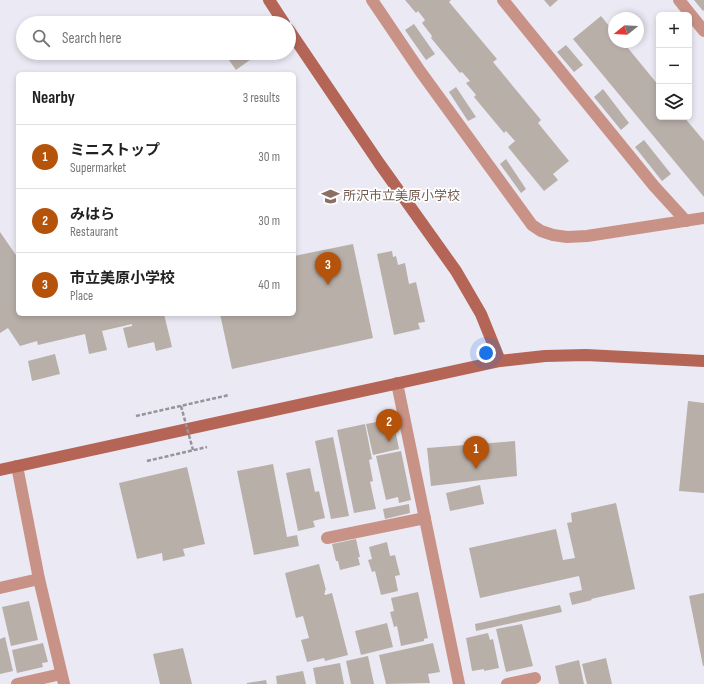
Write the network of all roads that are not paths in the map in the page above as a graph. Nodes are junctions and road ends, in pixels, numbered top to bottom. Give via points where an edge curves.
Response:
1 (269, 0) edge
2 (372, 0) edge
3 (503, 0) edge
4 (679, 0) edge
5 (279, 16) edge
6 (704, 31) edge
7 (296, 40) edge
8 (704, 218) edge
9 (686, 221) junction
10 (500, 361) junction
11 (704, 361) edge
12 (397, 383) junction
13 (17, 466) junction
14 (0, 470) edge
15 (425, 518) junction
16 (327, 538) dead end
17 (39, 579) junction
18 (0, 588) edge
19 (535, 678) dead end
20 (62, 679) edge
21 (17, 684) edge
22 (459, 684) edge
23 (507, 684) edge

1 - 5 street
2 - 9 street via 420,71 532,225 541,231 567,237
3 - 9 street via 654,186
4 - 6 street
7 - 10 street via 456,271 481,314
8 - 9 street
10 - 11 street via 586,355
10 - 12 street
12 - 13 street
12 - 15 street
13 - 14 street
13 - 17 street
15 - 16 street
15 - 22 street
17 - 18 street
17 - 20 street
19 - 23 street
20 - 21 street

